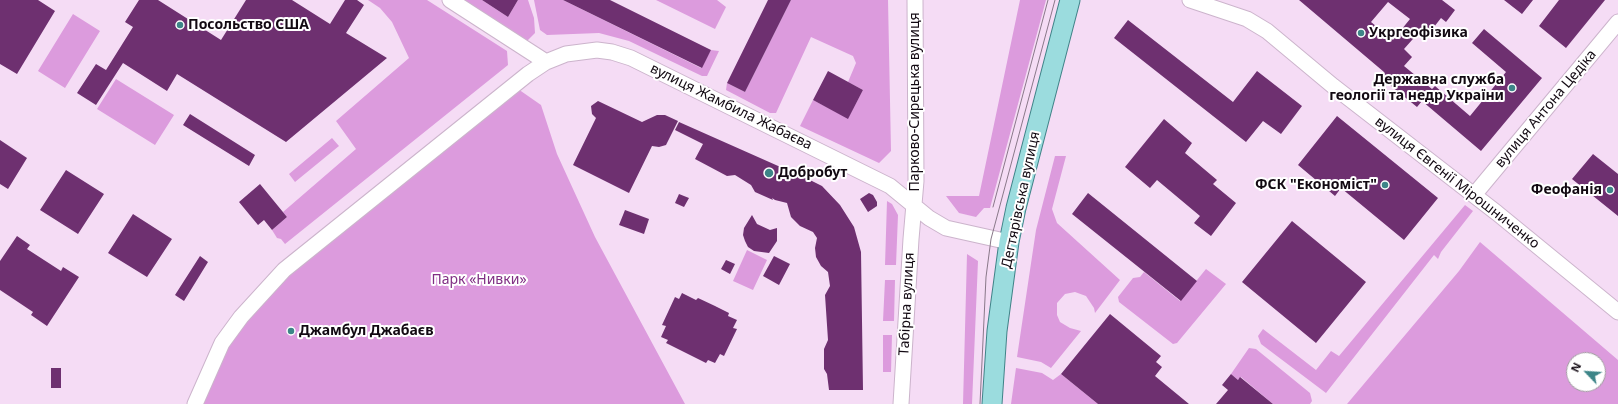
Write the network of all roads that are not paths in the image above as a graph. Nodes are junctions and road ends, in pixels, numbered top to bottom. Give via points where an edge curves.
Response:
1 (450, 0) edge
2 (915, 0) edge
3 (1070, 0) edge
4 (1190, 0) edge
5 (1618, 22) edge
6 (546, 62) junction
7 (1474, 196) junction
8 (914, 204) junction
9 (1010, 242) junction
10 (1618, 312) edge
11 (195, 404) edge
12 (901, 404) edge
13 (992, 404) edge

1 - 6 street
2 - 8 street, Парково-Сирецька вулиця
3 - 9 main road, Дегтярівська вулиця via 1016,208
4 - 7 street, вулиця Євгенії Мірошниченко via 1246,19 1266,31
5 - 7 street, вулиця Антона Цедіка
6 - 8 street, вулиця Жамбила Жабаєва via 566,54 597,50 631,58 890,186
6 - 11 street, вулиця Жамбила Жабаєва via 284,270 222,342
7 - 10 street, вулиця Євгенії Мірошниченко
8 - 9 street, вулиця Жамбила Жабаєва via 929,218 946,228
8 - 12 street, Табірна вулиця
9 - 13 main road, Дегтярівська вулиця via 997,331

